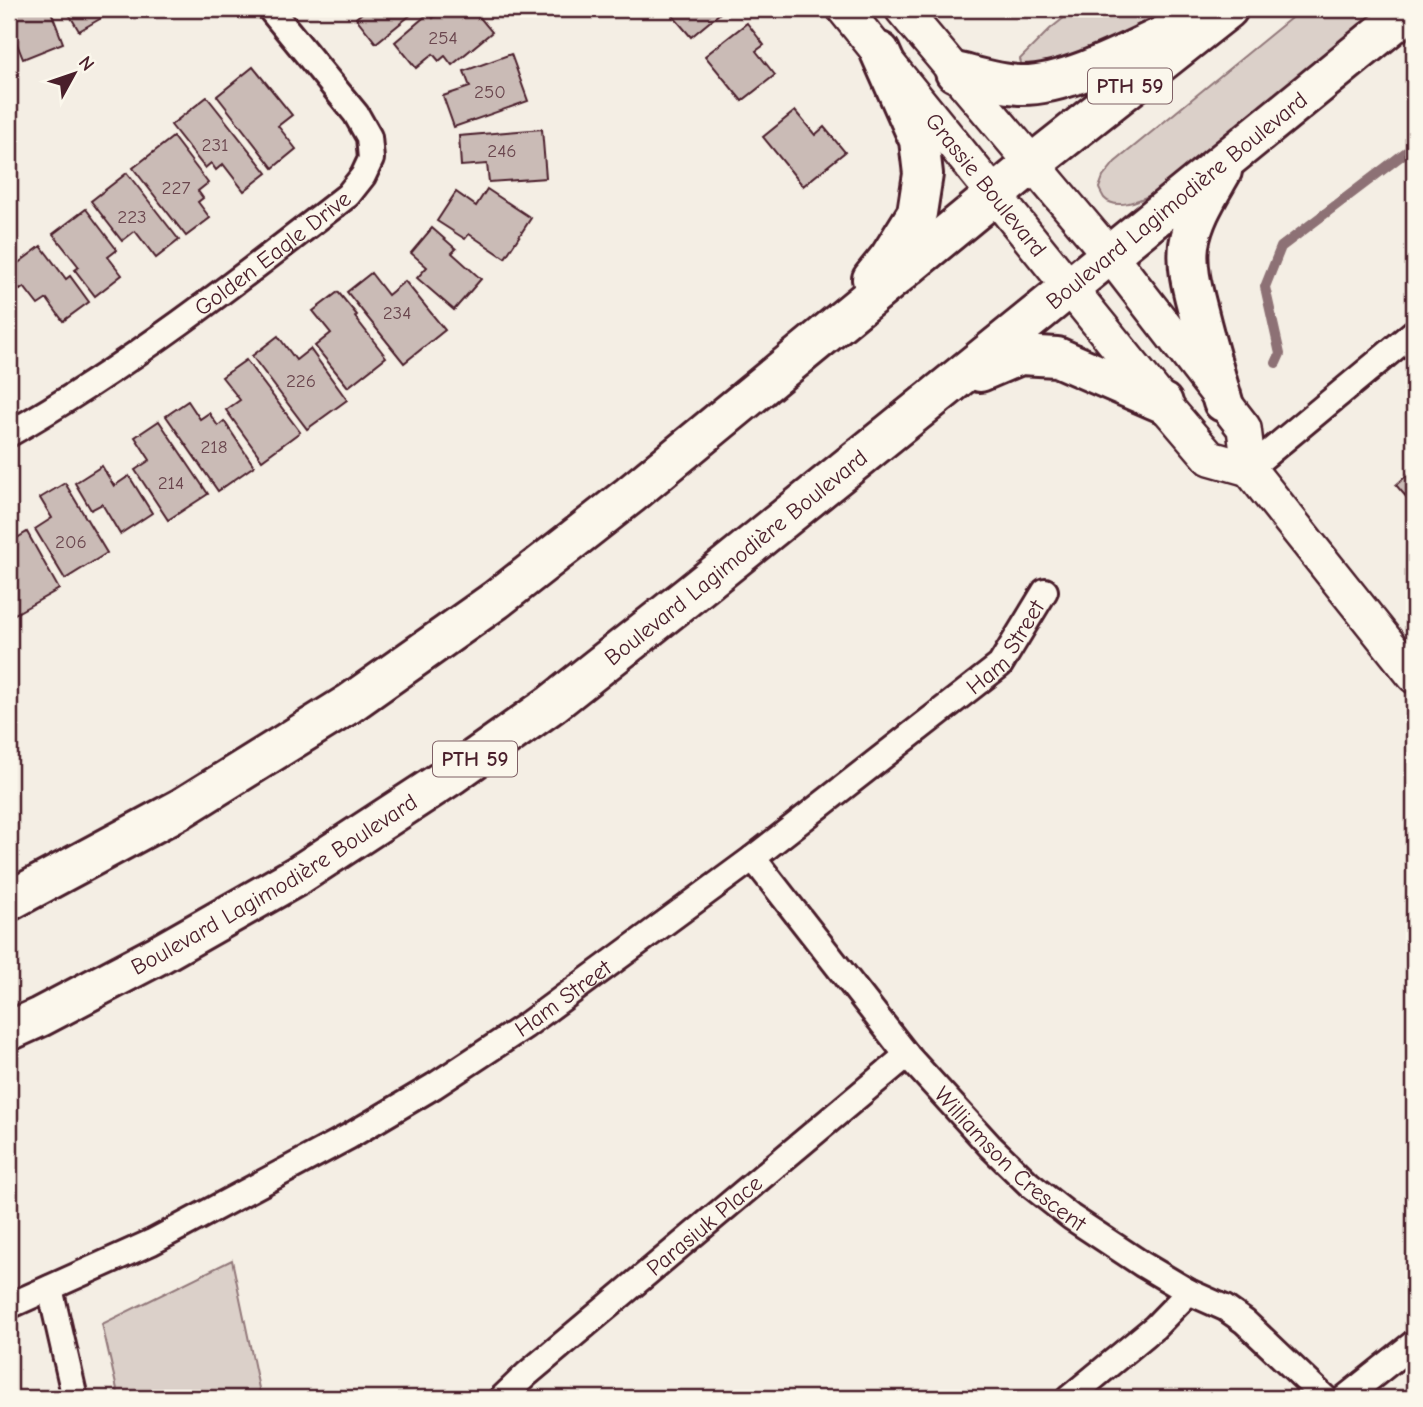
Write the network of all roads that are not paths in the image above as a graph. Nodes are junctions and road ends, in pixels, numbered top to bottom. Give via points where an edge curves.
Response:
1 (270, 9) edge
2 (844, 9) edge
3 (902, 9) edge
4 (1222, 9) edge
5 (1228, 9) edge
6 (1411, 9) edge
7 (880, 52) junction
8 (955, 72) junction
9 (1244, 145) junction
10 (1032, 164) junction
11 (994, 195) junction
12 (1109, 254) junction
13 (1069, 287) junction
14 (837, 323) junction
15 (1414, 332) edge
16 (1223, 402) junction
17 (1163, 403) junction
18 (899, 425) junction
19 (9, 434) edge
20 (1249, 469) junction
21 (1045, 591) dead end
22 (1414, 676) edge
23 (753, 858) junction
24 (9, 901) edge
25 (9, 1031) edge
26 (907, 1055) junction
27 (50, 1288) junction
28 (1189, 1292) junction
29 (9, 1306) edge
30 (1414, 1343) edge
31 (75, 1398) edge
32 (502, 1398) edge
33 (1069, 1398) edge
34 (1325, 1398) edge
35 (1345, 1398) edge

1 - 19 street, Golden Eagle Drive via 356,114 369,137 371,159 363,176 348,195 221,294
2 - 7 main road, Grassie Boulevard
3 - 8 main road, Grassie Boulevard
4 - 8 main road via 1107,62 1058,79 1019,85
5 - 10 main road, PTH 59
6 - 9 main road, Boulevard Lagimodière Boulevard / PTH 59
7 - 11 main road, Grassie Boulevard
7 - 14 main road via 919,140 923,174 917,213
8 - 10 main road, Grassie Boulevard
9 - 12 main road, Boulevard Lagimodière Boulevard / PTH 59
9 - 16 main road via 1202,206 1189,243 1191,288
10 - 11 main road, PTH 59
10 - 12 main road, Grassie Boulevard
11 - 13 main road, Grassie Boulevard
11 - 14 main road, PTH 59
12 - 13 main road, Boulevard Lagimodière Boulevard / PTH 59
12 - 16 main road, Grassie Boulevard
13 - 17 main road, Grassie Boulevard
13 - 18 main road, Boulevard Lagimodière Boulevard / PTH 59
14 - 24 main road, PTH 59 via 506,592 349,704 183,808
15 - 20 street
16 - 20 main road, Grassie Boulevard via 1244,428
17 - 18 main road via 1057,357 1020,355 977,373
17 - 20 main road, Grassie Boulevard via 1210,458
18 - 25 main road, Boulevard Lagimodière Boulevard / PTH 59 via 552,704 453,774 298,876
20 - 22 main road
21 - 23 street, Ham Street via 1000,665
23 - 26 street, Williamson Crescent
23 - 27 street, Ham Street via 525,1026 434,1086 152,1242
26 - 28 street, Williamson Crescent via 1029,1184 1071,1217
26 - 32 street, Parasiuk Place
27 - 29 street, Ham Street
27 - 31 street
28 - 33 street via 1155,1327
28 - 34 street, Williamson Crescent via 1245,1322
30 - 35 street

